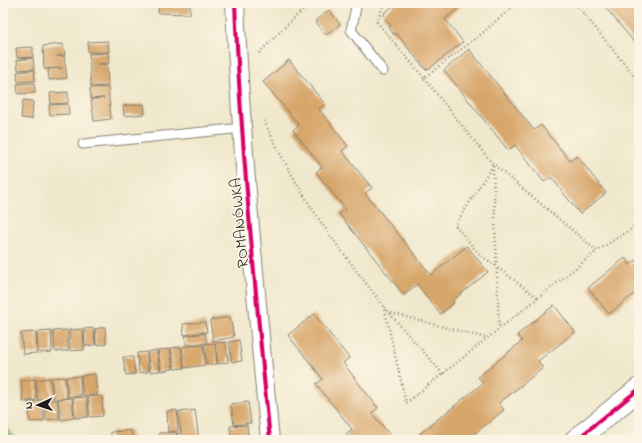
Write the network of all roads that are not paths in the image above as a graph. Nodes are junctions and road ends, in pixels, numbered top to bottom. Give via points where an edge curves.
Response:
1 (235, 3) edge
2 (357, 3) edge
3 (383, 71) dead end
4 (243, 128) junction
5 (83, 144) dead end
6 (639, 389) edge
7 (270, 440) edge
8 (576, 440) edge

1 - 4 street, ROMANÓWKA
2 - 3 lane via 351,30
4 - 5 lane
4 - 7 street, ROMANÓWKA
6 - 8 street

